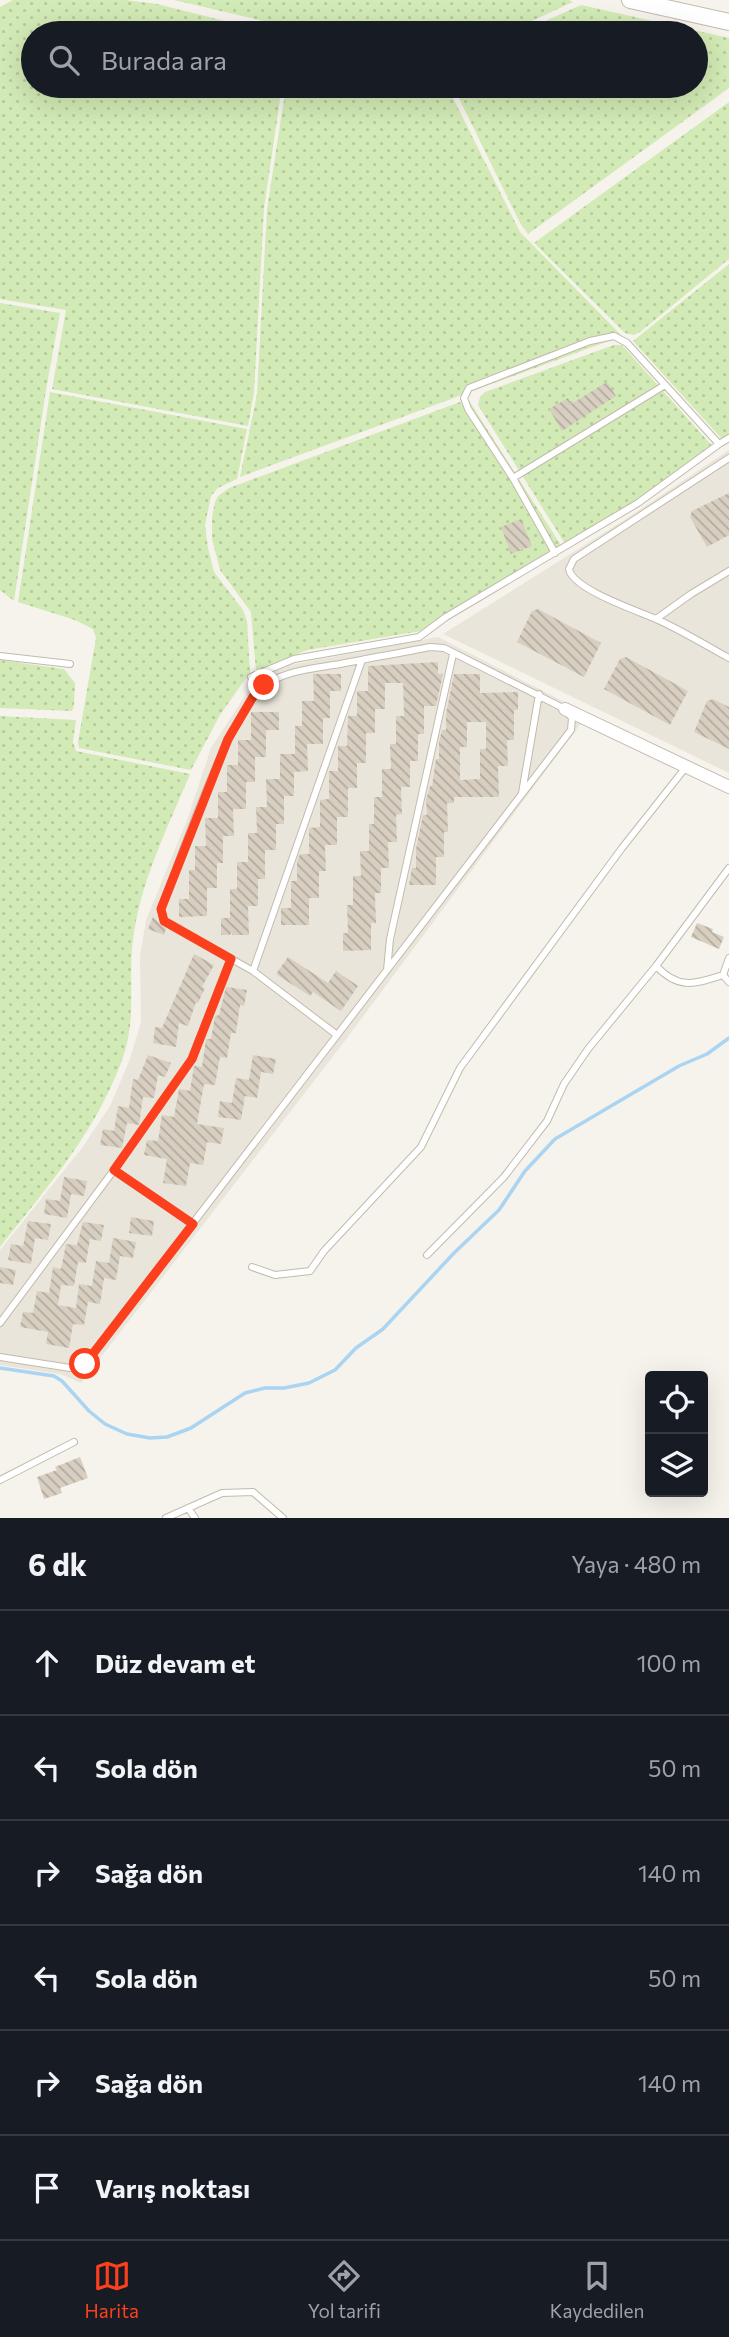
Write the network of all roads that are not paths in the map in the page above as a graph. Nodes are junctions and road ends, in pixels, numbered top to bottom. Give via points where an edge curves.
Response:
1 (630, 0) edge
2 (729, 22) edge
3 (665, 385) junction
4 (729, 438) edge
5 (719, 444) junction
6 (729, 458) edge
7 (513, 478) junction
8 (555, 552) junction
9 (729, 571) edge
10 (656, 619) junction
11 (453, 654) junction
12 (0, 656) edge
13 (729, 658) edge
14 (362, 660) junction
15 (70, 664) dead end
16 (251, 677) dead end
17 (539, 694) junction
18 (565, 709) junction
19 (687, 767) junction
20 (729, 787) edge
21 (522, 793) junction
22 (729, 868) edge
23 (729, 958) edge
24 (231, 959) junction
25 (656, 966) junction
26 (387, 970) junction
27 (253, 971) junction
28 (723, 975) junction
29 (729, 982) edge
30 (337, 1035) junction
31 (114, 1170) junction
32 (193, 1224) junction
33 (427, 1255) dead end
34 (252, 1267) dead end
35 (0, 1323) edge
36 (0, 1357) edge
37 (74, 1442) dead end
38 (0, 1480) edge
39 (188, 1508) junction
40 (166, 1518) edge
41 (195, 1518) edge
42 (283, 1518) edge

1 - 2 street
3 - 5 lane
3 - 7 lane
3 - 7 lane via 627,343 614,336 469,388 464,398 468,409
4 - 5 lane
5 - 8 lane via 638,503
6 - 10 lane via 570,564 574,579 629,610
7 - 8 lane
8 - 16 lane via 419,637 294,659
9 - 10 lane
10 - 13 lane
11 - 14 lane via 430,647
11 - 17 lane
11 - 26 lane
12 - 15 lane
14 - 24 lane via 307,669 264,685 220,756 161,909 164,921
14 - 27 lane
17 - 18 lane
17 - 21 lane
18 - 19 street
18 - 21 lane via 572,718 571,730
19 - 20 street
19 - 34 lane via 460,1068 421,1147 310,1271 275,1275
21 - 26 lane
22 - 25 lane
23 - 28 lane
24 - 27 lane
24 - 31 lane via 192,1059
25 - 28 lane via 667,978 687,985
25 - 33 lane via 588,1049 564,1084 547,1121 504,1177
26 - 30 lane
27 - 30 lane
28 - 29 lane
30 - 32 lane
31 - 32 lane
31 - 35 lane
32 - 36 lane via 85,1364 70,1368
37 - 38 lane
39 - 40 lane
39 - 41 lane
39 - 42 lane via 222,1493 253,1492

